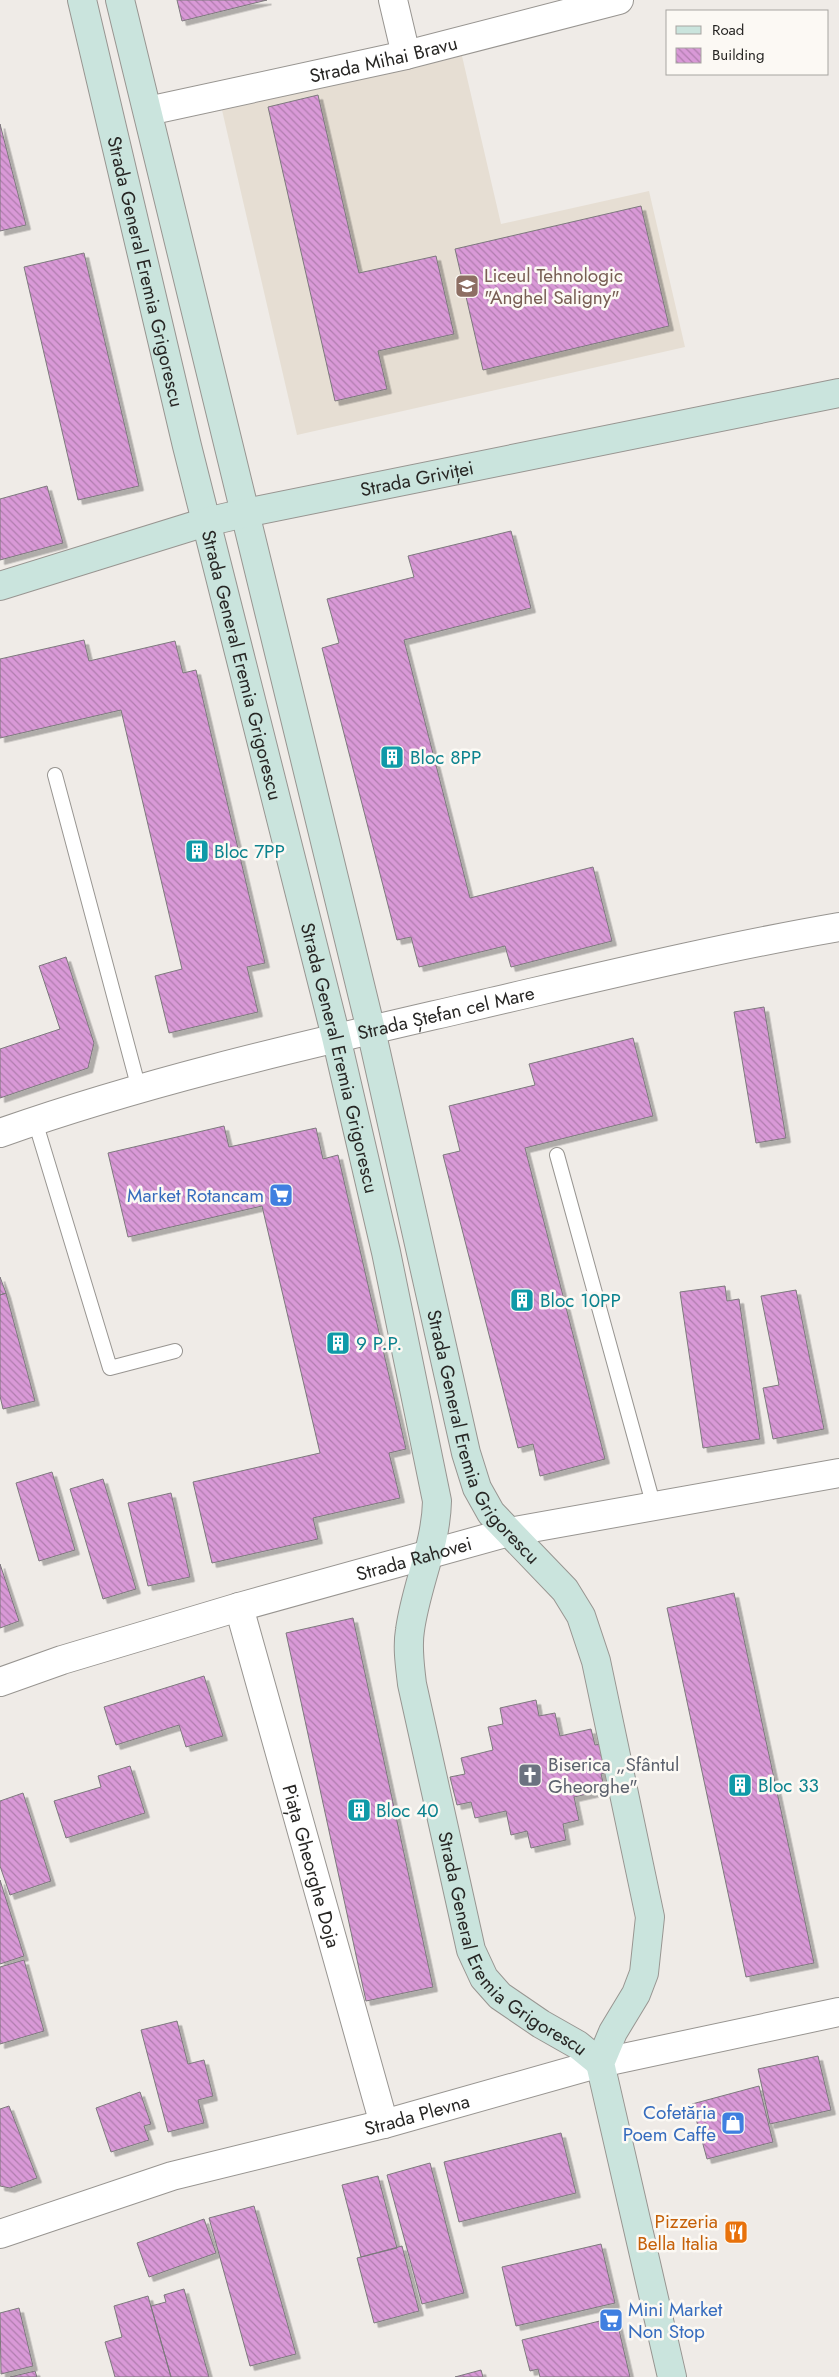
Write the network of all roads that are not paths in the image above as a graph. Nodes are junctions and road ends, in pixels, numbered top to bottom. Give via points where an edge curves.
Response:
1 (82, 0) edge
2 (120, 0) edge
3 (393, 0) edge
4 (619, 0) edge
5 (406, 55) junction
6 (148, 111) junction
7 (839, 393) edge
8 (245, 513) junction
9 (206, 522) junction
10 (0, 586) edge
11 (55, 775) dead end
12 (839, 927) edge
13 (371, 1030) junction
14 (336, 1037) junction
15 (140, 1089) junction
16 (35, 1121) junction
17 (0, 1133) edge
18 (557, 1155) dead end
19 (175, 1351) dead end
20 (839, 1473) edge
21 (654, 1507) junction
22 (509, 1532) junction
23 (430, 1553) junction
24 (238, 1607) junction
25 (0, 1682) edge
26 (839, 2012) edge
27 (600, 2063) junction
28 (384, 2124) junction
29 (0, 2234) edge
30 (672, 2377) edge

1 - 9 street, Strada General Eremia Grigorescu
2 - 6 street, Strada General Eremia Grigorescu
3 - 5 street
4 - 5 street, Strada Mihai Bravu
5 - 6 street, Strada Mihai Bravu
6 - 8 street, Strada General Eremia Grigorescu
7 - 8 street, Strada Griviței
8 - 9 street, Strada Griviței
8 - 13 street, Strada General Eremia Grigorescu
9 - 10 street, Strada Griviței
9 - 14 street, Strada General Eremia Grigorescu
11 - 15 lane
12 - 13 street, Strada Ștefan cel Mare via 756,942
13 - 14 street, Strada Ștefan cel Mare
13 - 22 street, Strada General Eremia Grigorescu via 466,1453 477,1488 491,1513
14 - 15 street, Strada Ștefan cel Mare
14 - 23 street, Strada General Eremia Grigorescu via 386,1252 437,1501
15 - 16 street, Strada Ștefan cel Mare
16 - 17 street, Strada Ștefan cel Mare
16 - 19 lane via 110,1368
18 - 21 lane
20 - 21 street, Strada Rahovei
21 - 22 street, Strada Rahovei
22 - 23 street, Strada Rahovei
22 - 27 street, Strada General Eremia Grigorescu via 565,1590 590,1639 650,1917 644,1973 636,1994 612,2032
23 - 24 street, Strada Rahovei
23 - 27 street, Strada General Eremia Grigorescu via 410,1629 408,1656 472,1950 484,1978 500,1996 578,2045
24 - 25 street, Strada Rahovei
24 - 28 street, Piața Gheorghe Doja
26 - 27 street, Strada Plevna
27 - 28 street, Strada Plevna
27 - 30 street, Strada General Eremia Grigorescu
28 - 29 street, Strada Plevna via 172,2176

